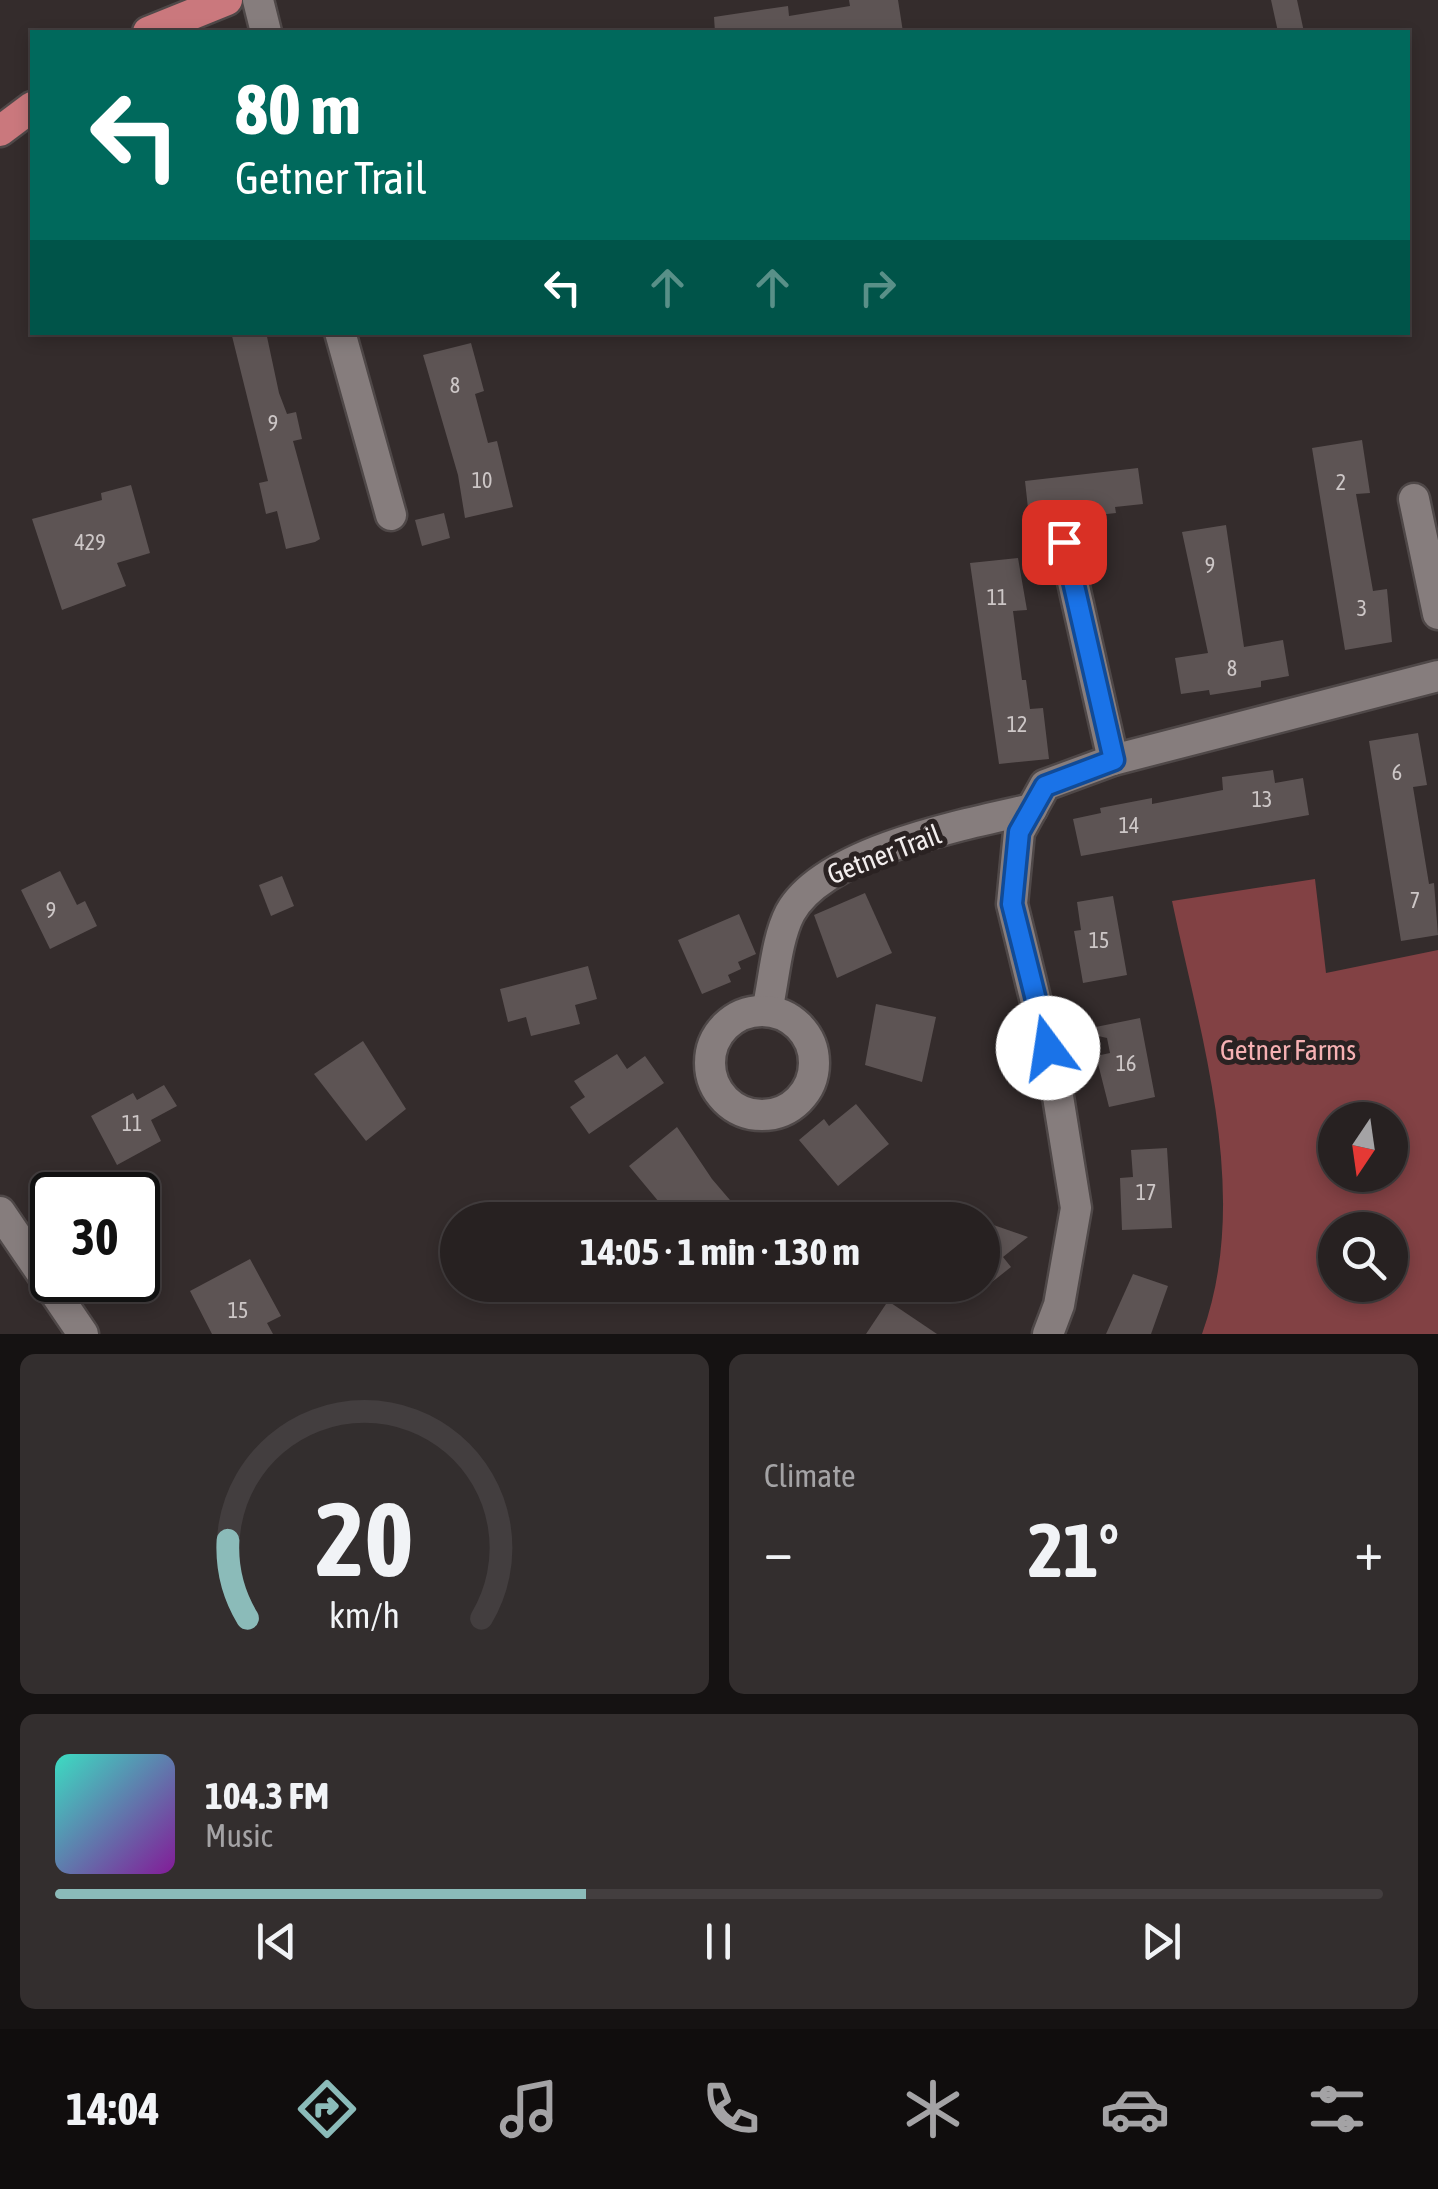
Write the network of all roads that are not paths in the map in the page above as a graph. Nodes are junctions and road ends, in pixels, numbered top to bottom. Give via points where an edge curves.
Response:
1 (227, 0) edge
2 (258, 0) edge
3 (174, 9) edge
4 (150, 30) edge
5 (266, 30) edge
6 (30, 108) edge
7 (0, 130) edge
8 (341, 335) edge
9 (1414, 500) dead end
10 (390, 515) dead end
11 (1064, 542) dead end
12 (1438, 614) edge
13 (1438, 676) edge
14 (1114, 760) junction
15 (1032, 808) junction
16 (767, 1011) dead end
17 (0, 1212) edge
18 (83, 1334) edge
19 (1048, 1334) edge

1 - 3 main road
2 - 5 street
3 - 4 main road
6 - 7 main road
8 - 10 street
9 - 12 street
11 - 14 street
13 - 14 street, Getner Trail
14 - 15 street, Getner Trail via 1045,786
15 - 16 street, Getner Trail via 922,834 816,881 789,915
15 - 19 street via 1019,832 1012,904 1056,1084 1076,1208
17 - 18 street

